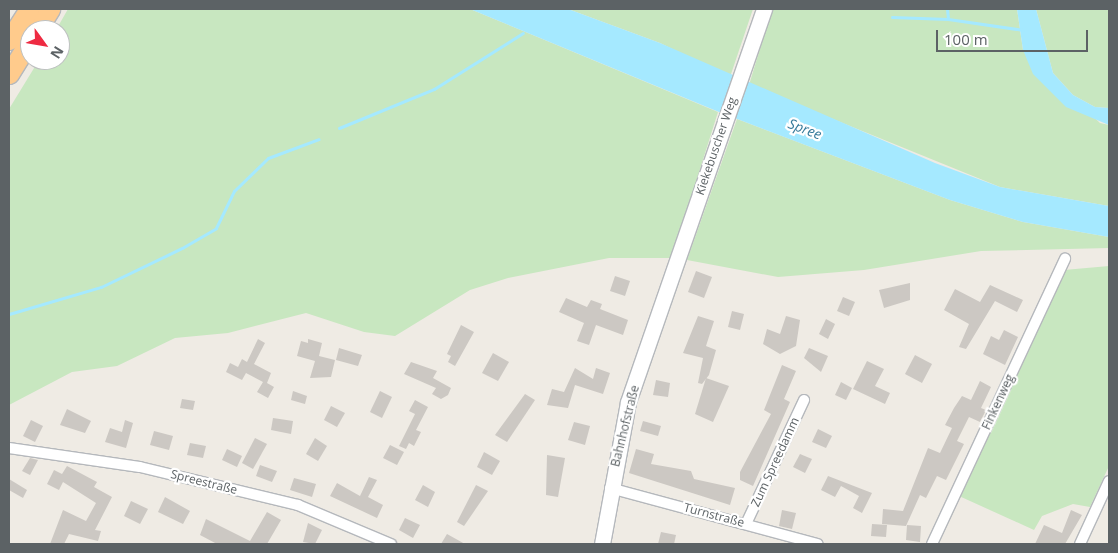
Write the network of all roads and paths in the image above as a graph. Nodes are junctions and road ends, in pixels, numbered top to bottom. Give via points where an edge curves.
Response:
1 (29, 9) edge
2 (50, 9) edge
3 (764, 9) edge
4 (43, 20) edge
5 (9, 40) edge
6 (20, 56) edge
7 (9, 74) edge
8 (1064, 259) dead end
9 (670, 283) joint
10 (804, 400) dead end
11 (9, 448) edge
12 (1109, 481) edge
13 (610, 488) junction
14 (746, 524) junction
15 (392, 544) edge
16 (602, 544) edge
17 (818, 544) edge
18 (932, 544) edge
19 (1080, 544) edge

1 - 5 highway
2 - 4 highway
3 - 9 main road, Kiekebuscher Weg
6 - 7 highway
8 - 18 street, Finkenweg
9 - 13 main road, Bahnhofstraße via 628,402
10 - 14 street, Zum Spreedamm
11 - 15 street, Spreestraße via 140,467 298,505
12 - 19 street
13 - 14 street, Turnstraße
13 - 16 main road, Bahnhofstraße
14 - 17 street, Turnstraße

